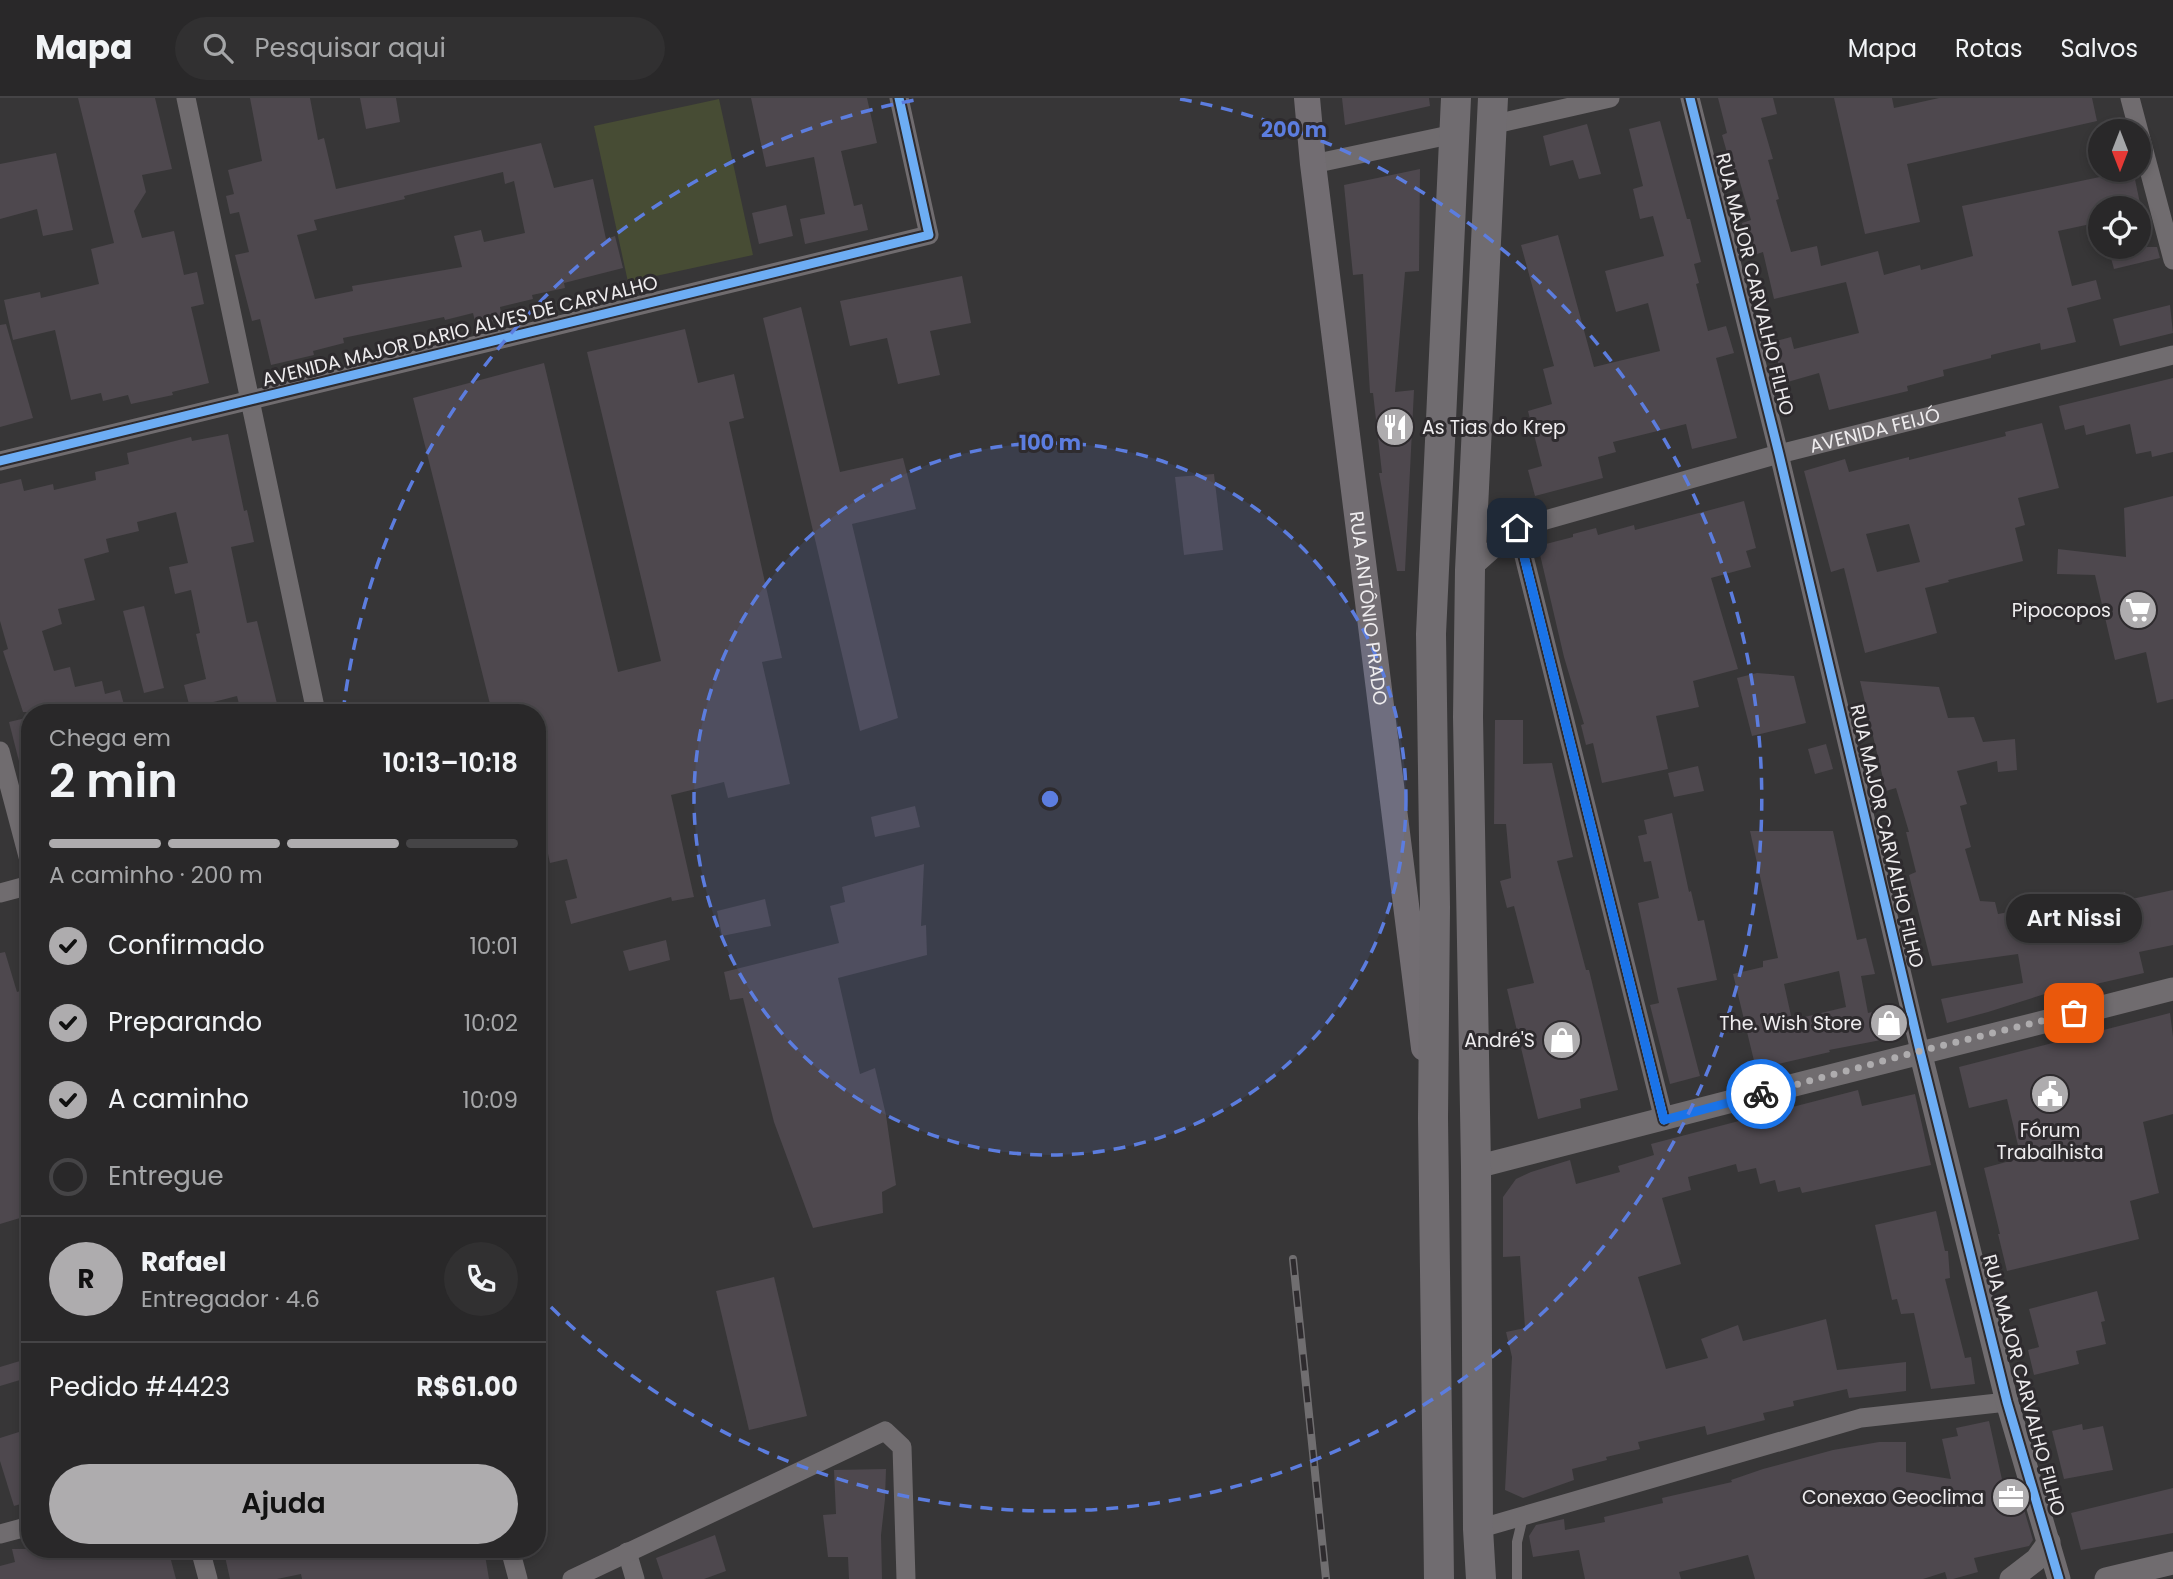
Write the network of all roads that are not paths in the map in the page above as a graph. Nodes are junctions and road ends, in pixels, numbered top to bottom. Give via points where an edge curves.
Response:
1 (186, 98) edge
2 (899, 98) edge
3 (1307, 98) edge
4 (1456, 98) edge
5 (1610, 98) edge
6 (1690, 98) edge
7 (2130, 98) edge
8 (1492, 112) edge
9 (1454, 134) junction
10 (1313, 164) junction
11 (2173, 260) edge
12 (2173, 355) edge
13 (250, 400) junction
14 (1779, 454) junction
15 (0, 461) edge
16 (1517, 528) junction
17 (1471, 570) junction
18 (314, 704) edge
19 (0, 751) edge
20 (21, 830) edge
21 (21, 887) edge
22 (0, 893) edge
23 (2173, 989) edge
24 (1920, 1051) junction
25 (1433, 1118) junction
26 (1664, 1120) junction
27 (1476, 1167) junction
28 (2007, 1402) junction
29 (1523, 1516) junction
30 (21, 1528) edge
31 (1478, 1529) junction
32 (0, 1534) edge
33 (2049, 1542) junction
34 (626, 1552) junction
35 (202, 1558) edge
36 (512, 1558) edge
37 (2173, 1563) edge
38 (208, 1579) edge
39 (517, 1579) edge
40 (572, 1579) edge
41 (635, 1579) edge
42 (906, 1579) edge
43 (1439, 1579) edge
44 (1481, 1579) edge
45 (1517, 1579) edge
46 (2011, 1579) edge
47 (2059, 1579) edge
48 (2106, 1579) edge

1 - 13 street
2 - 13 street, AVENIDA MAJOR DARIO ALVES DE CARVALHO via 929,235
3 - 10 main road, RUA ANTÔNIO PRADO
4 - 9 main road
5 - 8 street
6 - 14 street, RUA MAJOR CARVALHO FILHO
7 - 11 street
8 - 17 main road
9 - 10 street
9 - 25 main road via 1431,634
10 - 25 main road, RUA ANTÔNIO PRADO
12 - 14 street, AVENIDA FEIJÓ
13 - 15 street, AVENIDA MAJOR DARIO ALVES DE CARVALHO
13 - 18 street
14 - 16 street, AVENIDA FEIJÓ
14 - 24 street, RUA MAJOR CARVALHO FILHO
16 - 17 street, AVENIDA FEIJÓ
16 - 26 street
17 - 27 main road via 1468,717
19 - 20 street
21 - 22 street
23 - 24 street
24 - 26 street
24 - 28 street, RUA MAJOR CARVALHO FILHO
25 - 43 main road
26 - 27 street
27 - 31 main road
28 - 29 street via 1861,1419
28 - 33 street, RUA MAJOR CARVALHO FILHO
29 - 31 street
29 - 45 lane via 1517,1542
30 - 32 street
31 - 44 main road
33 - 46 street via 2037,1559
33 - 47 street, RUA MAJOR CARVALHO FILHO
34 - 40 street
34 - 41 street
34 - 42 street via 885,1431 902,1447
35 - 38 street
36 - 39 street
37 - 48 street

